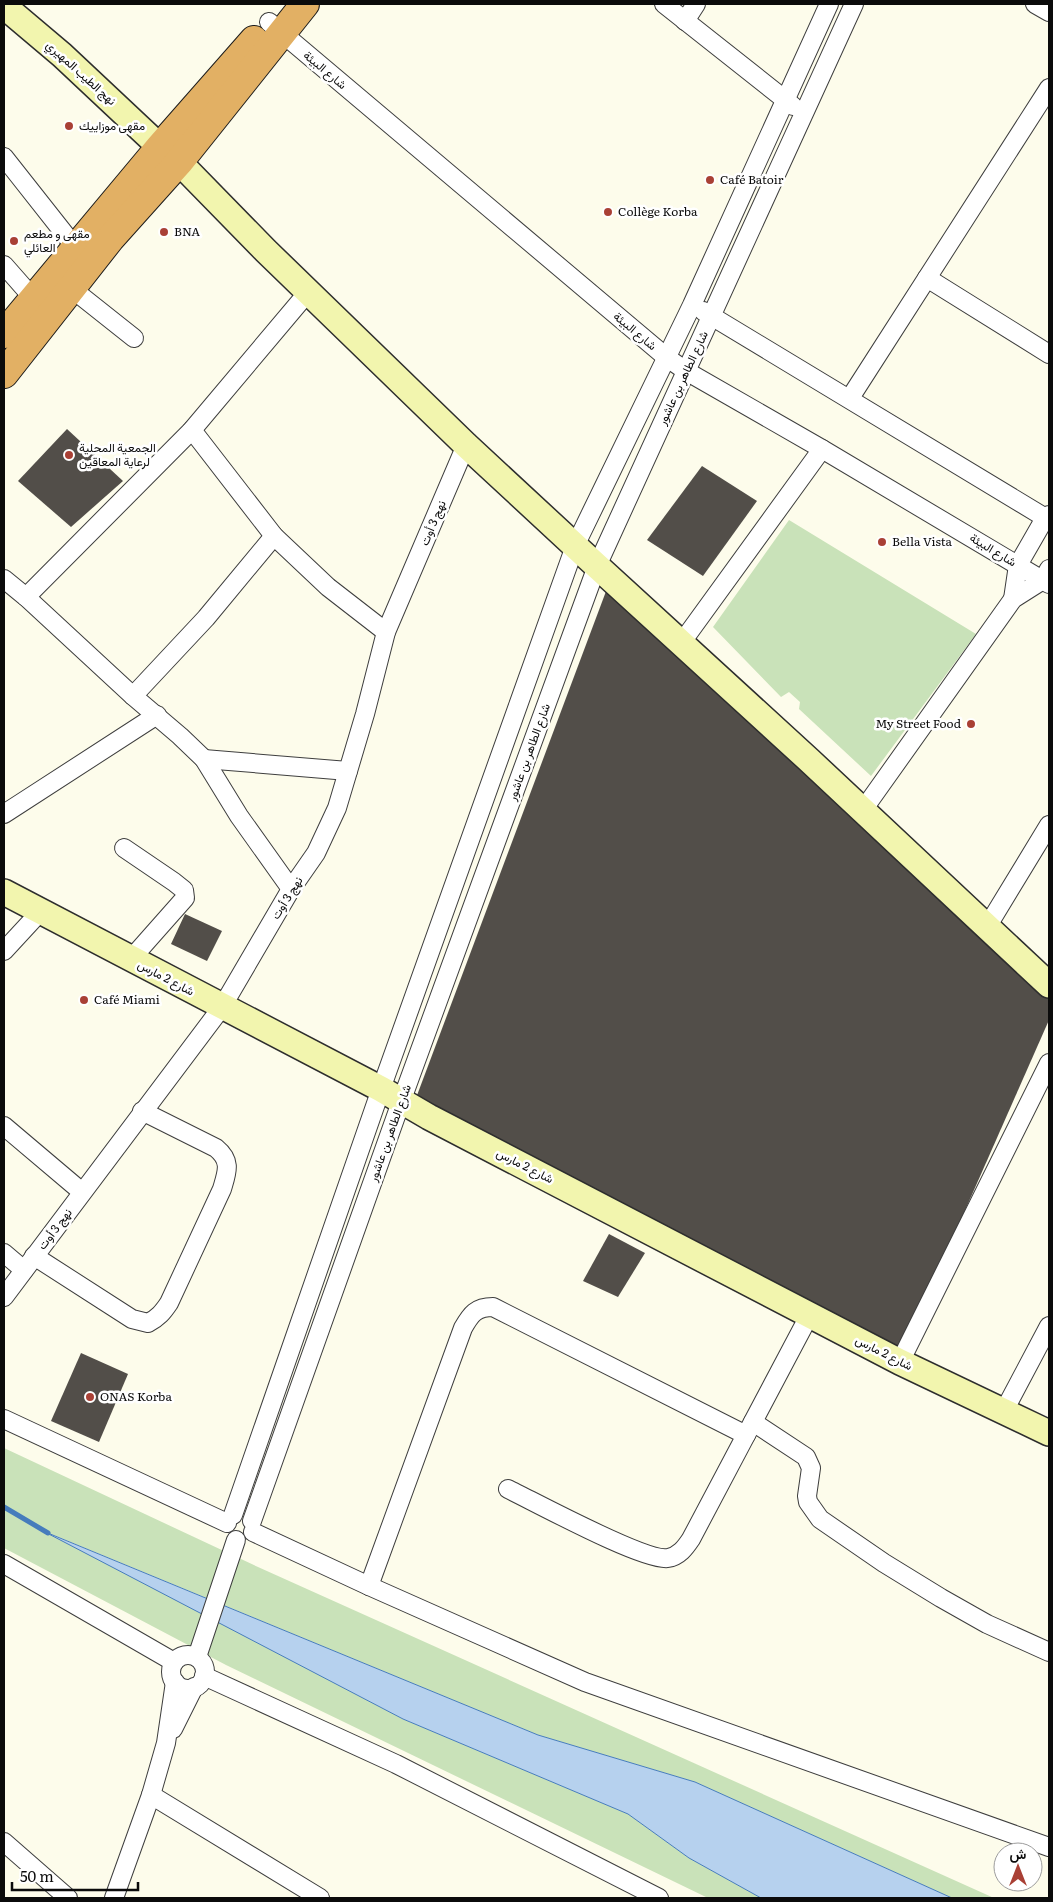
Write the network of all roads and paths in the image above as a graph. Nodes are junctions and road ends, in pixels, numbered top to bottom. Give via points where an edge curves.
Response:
1 (305, 4) edge
2 (664, 4) edge
3 (696, 4) edge
4 (829, 4) edge
5 (854, 4) edge
6 (1035, 4) edge
7 (1049, 12) edge
8 (8, 15) edge
9 (278, 20) edge
10 (685, 22) junction
11 (1049, 88) edge
12 (785, 99) junction
13 (804, 114) junction
14 (169, 155) junction
15 (4, 157) edge
16 (75, 247) junction
17 (4, 265) edge
18 (927, 278) junction
19 (71, 288) junction
20 (309, 292) junction
21 (32, 298) junction
22 (692, 305) junction
23 (712, 316) junction
24 (4, 334) edge
25 (134, 338) dead end
26 (1049, 354) edge
27 (666, 357) junction
28 (686, 371) junction
29 (4, 374) edge
30 (850, 398) junction
31 (192, 430) junction
32 (466, 445) junction
33 (822, 448) junction
34 (1048, 518) edge
35 (274, 536) junction
36 (575, 546) junction
37 (1018, 565) junction
38 (597, 566) junction
39 (1047, 577) edge
40 (4, 579) edge
41 (26, 597) junction
42 (1013, 599) junction
43 (386, 632) junction
44 (682, 642) junction
45 (133, 696) junction
46 (156, 715) junction
47 (204, 759) junction
48 (348, 771) junction
49 (863, 810) junction
50 (4, 814) edge
51 (1049, 826) edge
52 (124, 848) dead end
53 (291, 889) junction
54 (4, 892) edge
55 (40, 912) junction
56 (987, 927) junction
57 (4, 951) edge
58 (131, 959) junction
59 (1049, 985) edge
60 (222, 1007) junction
61 (1049, 1063) edge
62 (391, 1096) junction
63 (142, 1111) junction
64 (4, 1126) edge
65 (82, 1192) junction
66 (4, 1253) edge
67 (29, 1263) junction
68 (4, 1297) edge
69 (810, 1314) junction
70 (1049, 1326) edge
71 (900, 1362) junction
72 (1004, 1411) junction
73 (4, 1419) edge
74 (749, 1429) junction
75 (1049, 1433) edge
76 (508, 1488) dead end
77 (230, 1519) junction
78 (253, 1526) junction
79 (234, 1546) junction
80 (4, 1564) edge
81 (369, 1586) junction
82 (1049, 1652) edge
83 (198, 1653) junction
84 (174, 1662) junction
85 (174, 1682) junction
86 (199, 1682) junction
87 (166, 1743) junction
88 (151, 1795) junction
89 (4, 1842) edge
90 (1049, 1847) edge
91 (117, 1897) edge
92 (68, 1898) edge
93 (320, 1898) edge
94 (658, 1898) edge

1 - 9 highway
2 - 10 street
3 - 10 street
4 - 12 street, شارع الطاهر بن عاشور
5 - 13 street, شارع الطاهر بن عاشور
6 - 7 street
8 - 14 street, نهج الطيب المهيري via 76,68
9 - 14 highway
9 - 27 street, شارع البيئة
10 - 12 street
11 - 18 street
12 - 13 street
12 - 22 street, شارع الطاهر بن عاشور
13 - 23 street, شارع الطاهر بن عاشور
14 - 16 highway
14 - 19 highway
14 - 20 street, نهج الطيب المهيري
15 - 16 street
16 - 21 highway
17 - 21 street
18 - 26 street
18 - 30 street
19 - 25 street
19 - 29 highway
20 - 31 street
20 - 32 street, نهج الطيب المهيري
21 - 24 highway
22 - 23 street
22 - 27 street, شارع الطاهر بن عاشور
23 - 28 street, شارع الطاهر بن عاشور
23 - 30 street
27 - 28 street, شارع البيئة
27 - 36 street, شارع الطاهر بن عاشور
28 - 33 street, شارع البيئة
28 - 38 street, شارع الطاهر بن عاشور
30 - 34 street
31 - 35 street
31 - 41 street
32 - 36 street, نهج الطيب المهيري
32 - 43 street, نهج 3 أوت
33 - 37 street, شارع البيئة
33 - 44 street
34 - 37 street
35 - 43 street via 328,588
35 - 45 street via 206,618
36 - 38 street, نهج الطيب المهيري
36 - 62 street, شارع الطاهر بن عاشور
37 - 39 street, شارع البيئة
37 - 42 street
38 - 44 street, نهج الطيب المهيري
38 - 62 street, شارع الطاهر بن عاشور
39 - 42 street
40 - 41 street
41 - 45 street
42 - 49 street
43 - 48 street, نهج 3 أوت
44 - 49 street, نهج الطيب المهيري
45 - 46 street
46 - 47 street
46 - 50 street
47 - 48 street
47 - 53 street via 239,816
48 - 53 street, نهج 3 أوت via 327,833
49 - 56 street, نهج الطيب المهيري
51 - 56 street
52 - 58 street via 184,890 185,898
53 - 60 street, نهج 3 أوت
54 - 55 street, شارع 2 مارس
55 - 57 street
55 - 58 street, شارع 2 مارس
56 - 59 street, نهج الطيب المهيري
58 - 60 street, شارع 2 مارس
60 - 62 street, شارع 2 مارس
60 - 63 street, نهج 3 أوت
61 - 71 street
62 - 69 street, شارع 2 مارس
62 - 77 street, شارع الطاهر بن عاشور
62 - 78 street, شارع الطاهر بن عاشور
63 - 65 street, نهج 3 أوت
63 - 67 street via 216,1148 227,1161 222,1189 163,1312 148,1323 132,1319
64 - 65 street
65 - 67 street, نهج 3 أوت
66 - 67 street
67 - 68 street, نهج 3 أوت
69 - 71 street, شارع 2 مارس
69 - 74 street
70 - 72 street
71 - 72 street, شارع 2 مارس
72 - 75 street, شارع 2 مارس
73 - 77 street
74 - 76 street via 684,1550 668,1558 650,1556 607,1538
74 - 81 street via 493,1308 476,1310 463,1328
74 - 82 street via 806,1457 811,1468 808,1502 820,1519 941,1598 987,1624
77 - 78 street via 244,1514
77 - 79 street via 228,1534
78 - 79 street via 246,1540
78 - 81 street
79 - 83 street
80 - 84 street
81 - 90 street via 585,1682
83 - 84 street via 187,1654
83 - 86 street via 204,1666
84 - 85 street via 171,1672
85 - 86 street via 183,1688
85 - 87 street
86 - 87 street
86 - 94 street via 396,1764
87 - 88 street
88 - 91 street
88 - 93 street
89 - 92 street

